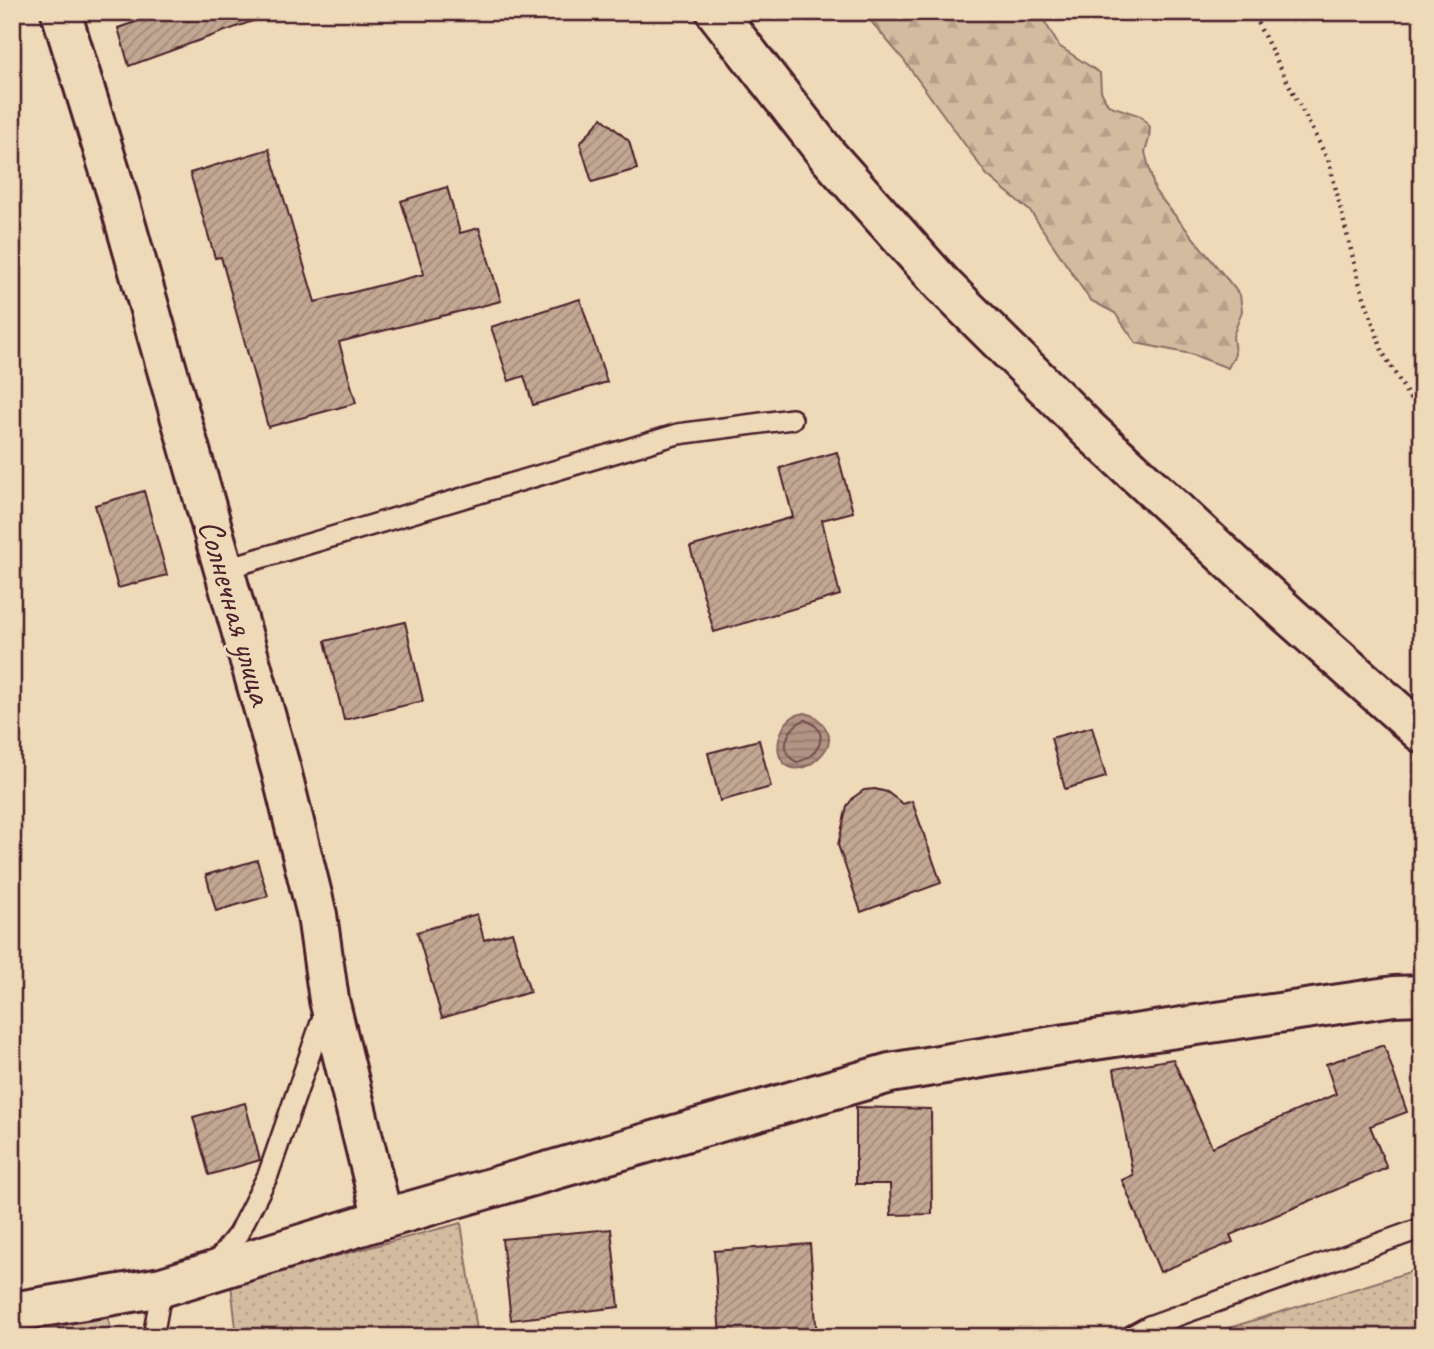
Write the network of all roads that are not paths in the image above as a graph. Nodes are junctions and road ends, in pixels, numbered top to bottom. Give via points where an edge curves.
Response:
1 (61, 12) edge
2 (716, 12) edge
3 (792, 419) dead end
4 (224, 569) junction
5 (1422, 733) edge
6 (1422, 995) edge
7 (329, 1000) junction
8 (383, 1219) junction
9 (1422, 1228) edge
10 (208, 1273) junction
11 (162, 1287) junction
12 (12, 1312) edge
13 (153, 1337) edge
14 (1129, 1337) edge

1 - 4 street, Солнечная улица
2 - 5 street via 828,156 943,285 1090,431
3 - 4 lane via 678,433
4 - 7 street, Солнечная улица via 317,915
6 - 8 street via 890,1073
7 - 8 street, Солнечная улица
7 - 10 lane via 268,1175 238,1234
8 - 10 street
9 - 14 lane
10 - 11 street
11 - 12 street
11 - 13 lane

